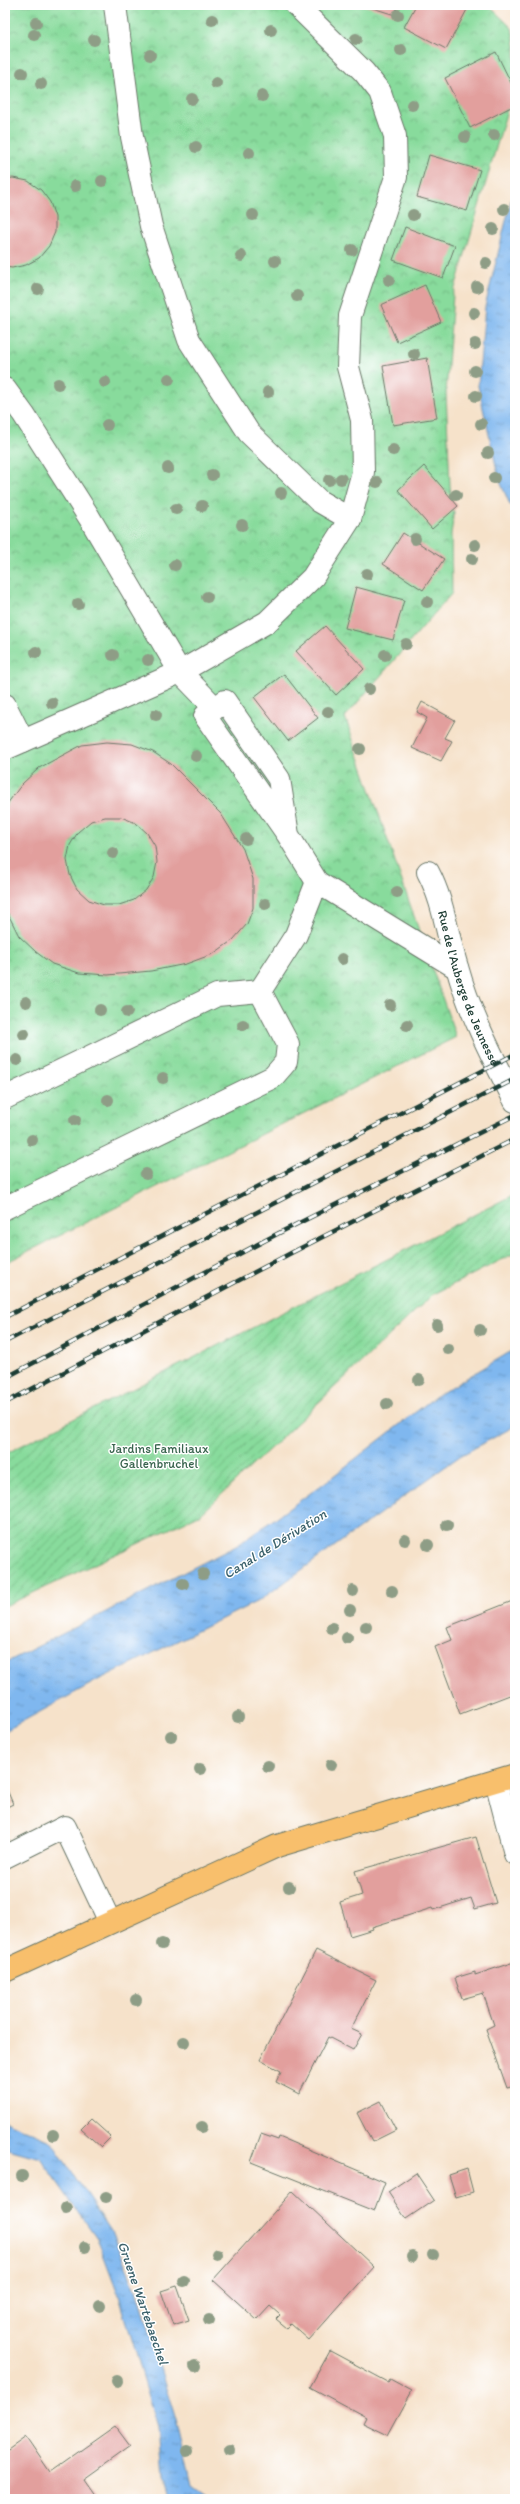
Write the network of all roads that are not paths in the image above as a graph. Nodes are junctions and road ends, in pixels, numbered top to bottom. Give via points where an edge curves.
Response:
1 (115, 5) edge
2 (296, 5) edge
3 (5, 389) edge
4 (350, 519) junction
5 (180, 672) junction
6 (5, 706) edge
7 (14, 745) edge
8 (428, 872) dead end
9 (317, 882) junction
10 (457, 968) junction
11 (260, 991) junction
12 (5, 1098) edge
13 (515, 1101) edge
14 (5, 1208) edge
15 (505, 1778) edge
16 (515, 1854) edge
17 (5, 1857) edge
18 (110, 1922) junction
19 (5, 1971) edge

1 - 4 street via 132,137 151,226 189,340 249,433 319,501
2 - 4 street via 364,72 380,92 395,136 396,177 350,316 348,367 362,420 363,472
3 - 5 street via 89,517
4 - 5 street via 313,577 267,622
5 - 7 street
5 - 9 street via 215,708 205,716 288,835
6 - 7 street
8 - 10 street, Rue de l'Auberge de Jeunesse via 437,889
9 - 10 street
9 - 11 street via 296,935
10 - 13 street, Rue de l'Auberge de Jeunesse via 487,1044
11 - 12 street via 217,995
11 - 14 street via 288,1044 286,1062 273,1077
15 - 16 street
15 - 18 main road via 277,1846
17 - 18 street via 65,1827
18 - 19 main road

